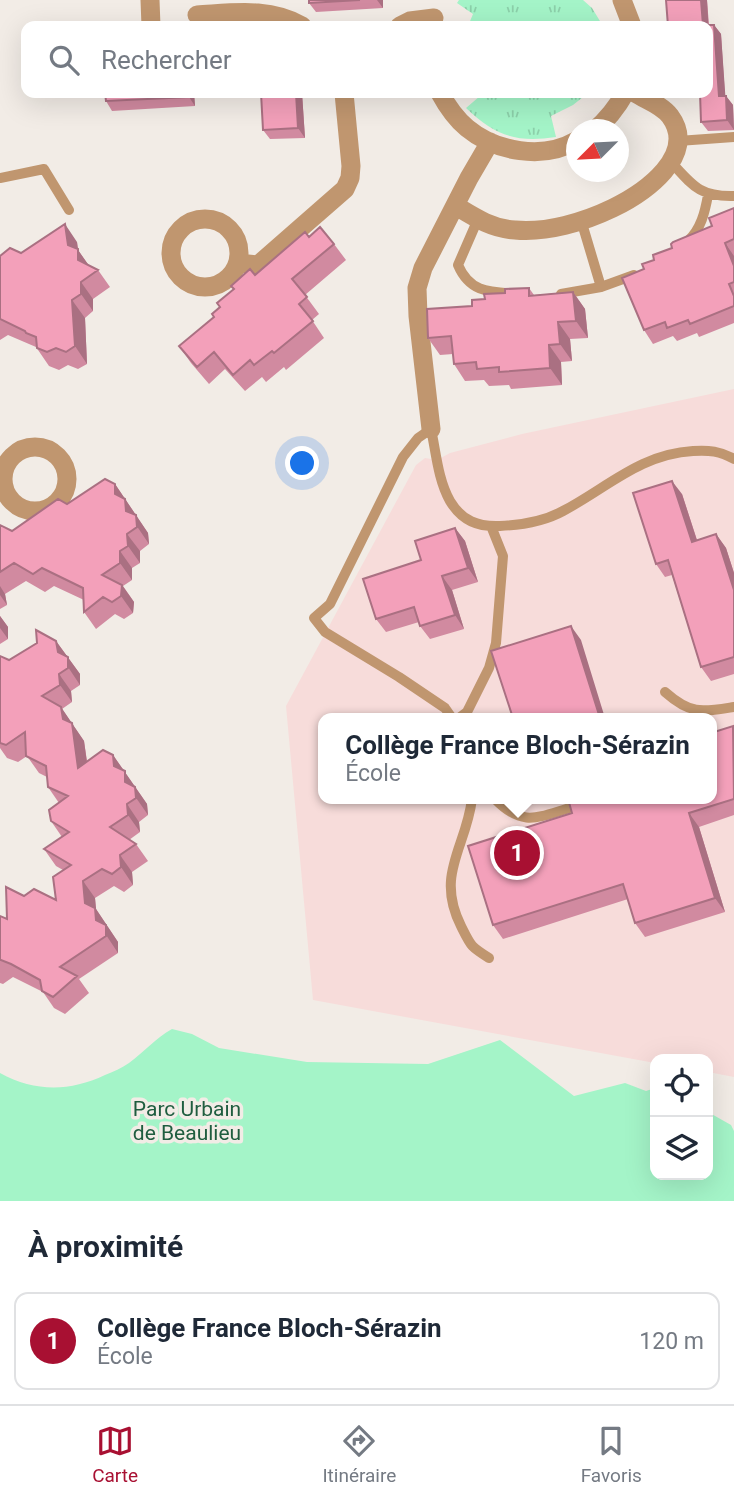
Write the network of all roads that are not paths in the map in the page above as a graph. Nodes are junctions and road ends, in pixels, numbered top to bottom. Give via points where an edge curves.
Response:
1 (150, 0) edge
2 (622, 0) edge
3 (197, 14) edge
4 (436, 15) edge
5 (151, 21) edge
6 (292, 21) edge
7 (410, 21) edge
8 (630, 21) edge
9 (344, 98) edge
10 (443, 98) edge
11 (622, 98) edge
12 (644, 98) edge
13 (607, 119) edge
14 (734, 137) edge
15 (678, 141) junction
16 (490, 142) junction
17 (566, 145) edge
18 (671, 162) junction
19 (0, 178) edge
20 (708, 195) junction
21 (734, 196) edge
22 (456, 206) junction
23 (69, 210) dead end
24 (478, 219) junction
25 (581, 220) junction
26 (682, 246) edge
27 (238, 263) dead end
28 (642, 272) edge
29 (601, 287) junction
30 (534, 295) edge
31 (547, 295) edge
32 (430, 429) junction
33 (734, 459) edge
34 (491, 526) junction
35 (665, 692) dead end
36 (734, 707) edge
37 (448, 713) edge
38 (466, 713) edge
39 (471, 804) edge
40 (500, 804) edge
41 (573, 807) edge
42 (489, 958) dead end

1 - 5 street
2 - 8 street
3 - 6 street via 248,12
4 - 7 street
9 - 27 street via 351,166 345,189 258,265
10 - 16 street via 466,128
11 - 13 street
12 - 15 street via 670,116
14 - 15 lane
15 - 18 street
16 - 17 street via 538,152
16 - 22 street
18 - 20 lane
18 - 25 street via 628,199
19 - 23 lane via 44,169
20 - 21 lane
20 - 26 lane via 699,226
22 - 24 street
22 - 32 street via 417,288
24 - 25 street via 524,231
24 - 30 lane via 458,265 464,279 478,289
25 - 29 lane
28 - 29 lane
29 - 31 lane
32 - 34 lane via 451,503 469,520
32 - 37 lane via 408,449 330,604 314,618 325,632
33 - 34 lane via 708,450 661,456 544,519
34 - 38 lane via 503,556 496,643 489,668
35 - 36 lane via 678,704 700,711
39 - 42 lane via 450,885 454,911 471,947
40 - 41 lane via 529,818

